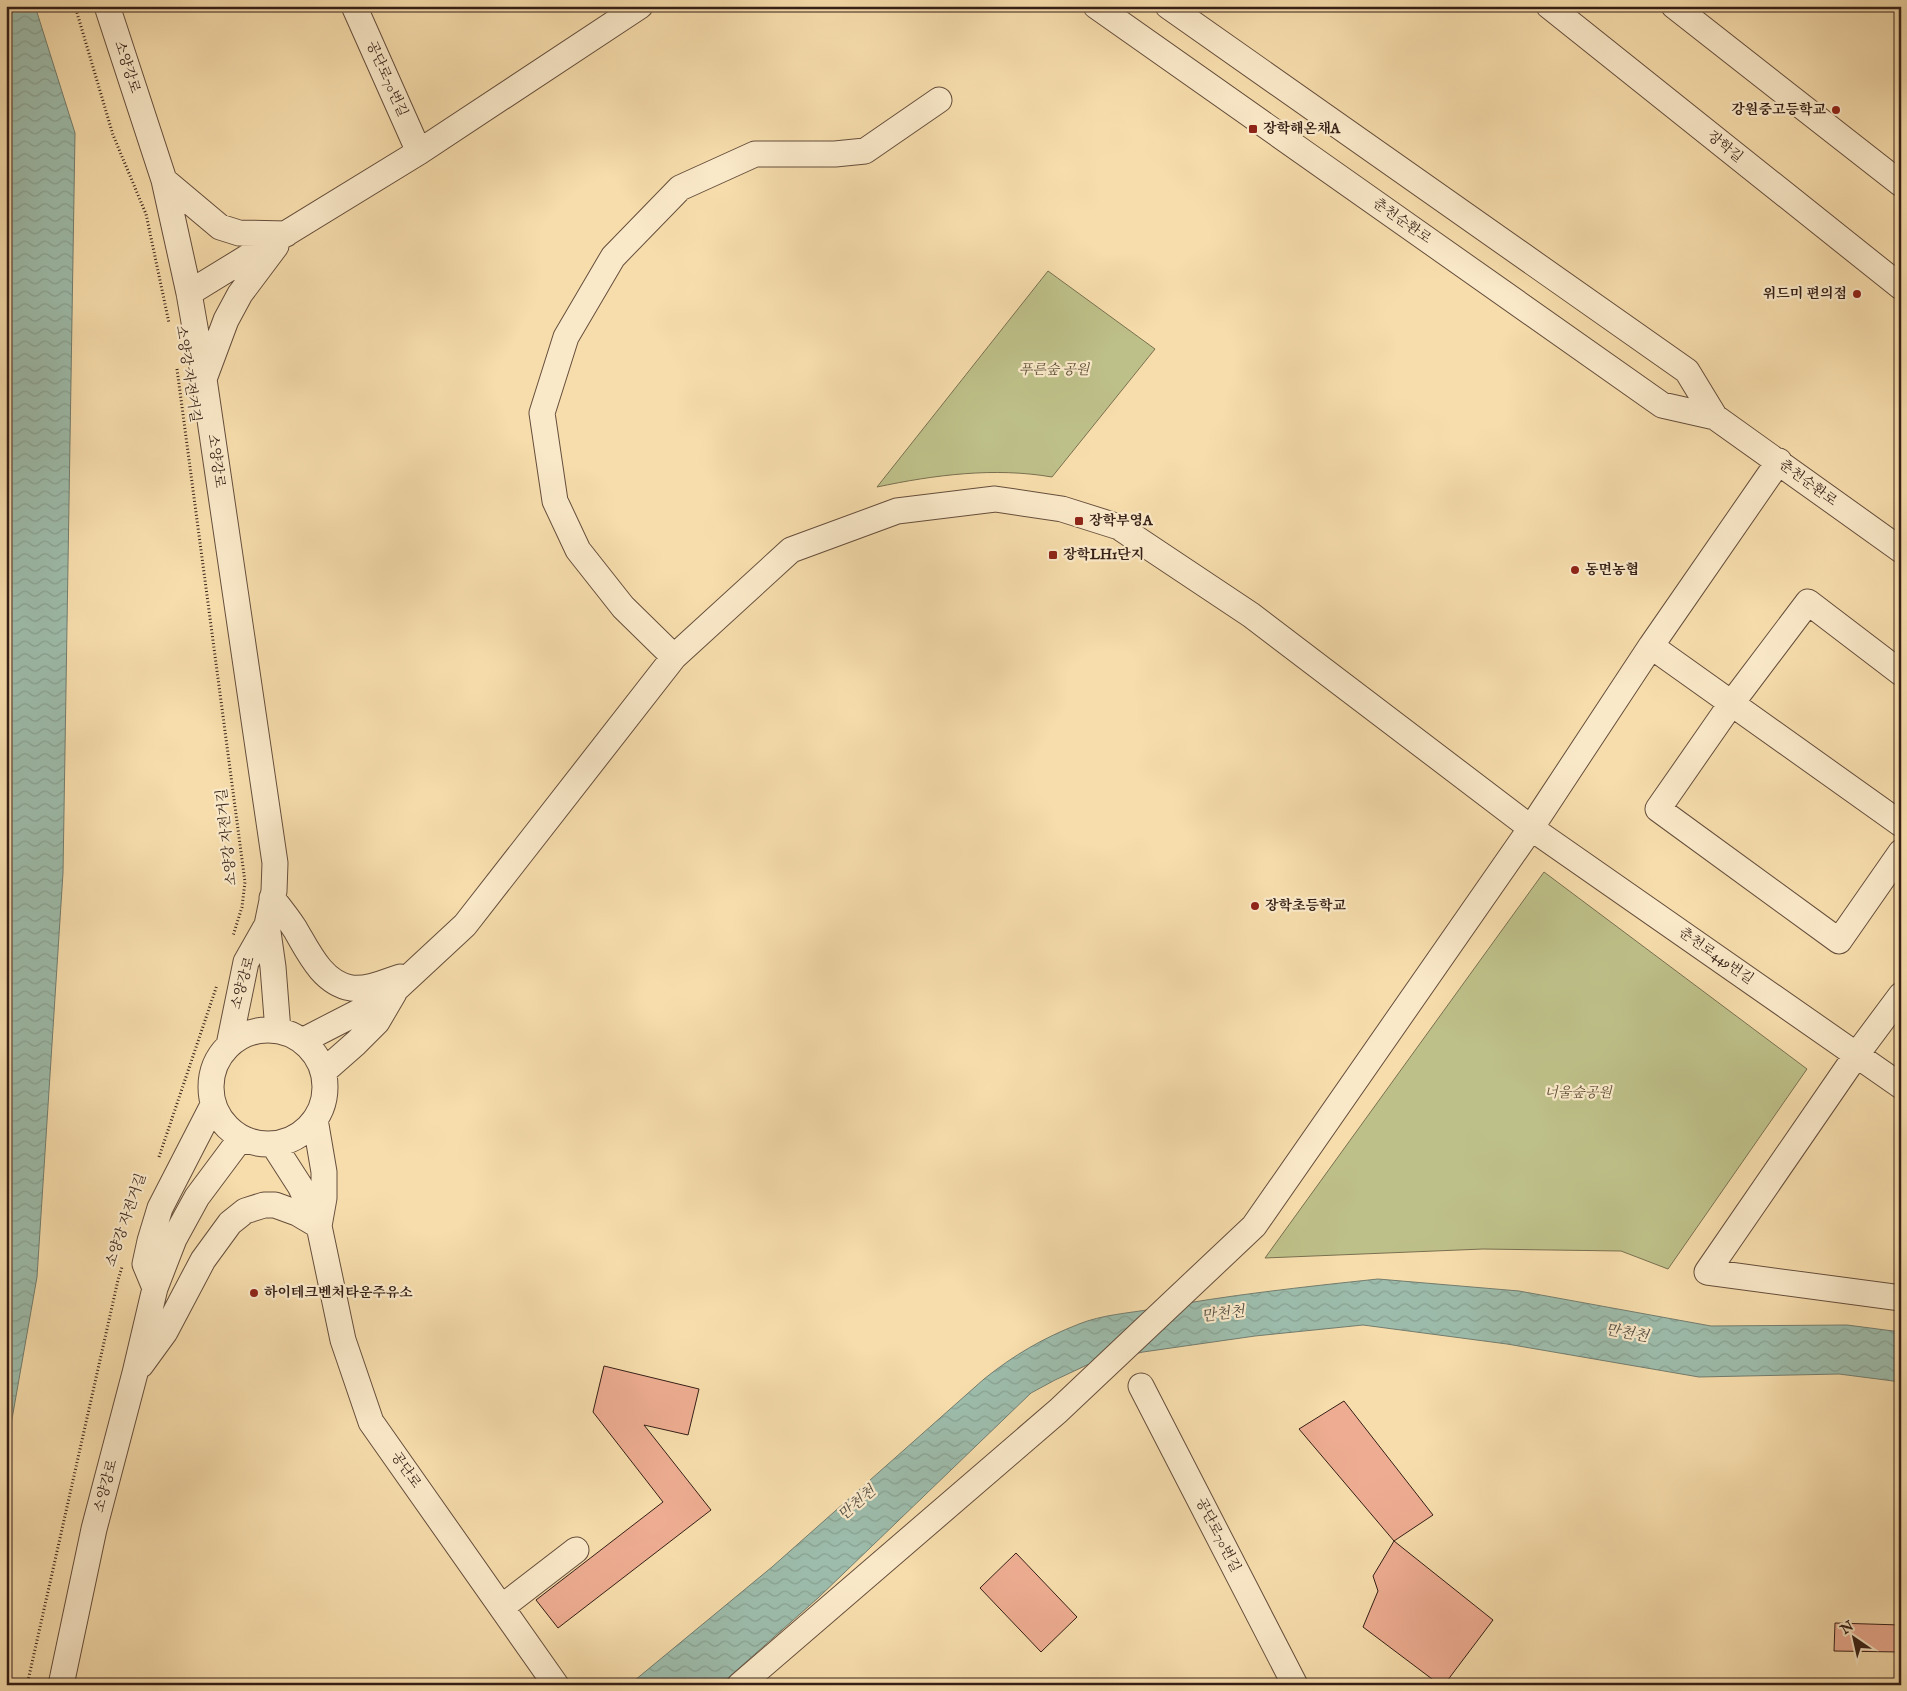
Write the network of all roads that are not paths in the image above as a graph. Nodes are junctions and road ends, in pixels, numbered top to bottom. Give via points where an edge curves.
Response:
1 (107, 6) edge
2 (354, 6) edge
3 (640, 6) edge
4 (1096, 6) edge
5 (1168, 6) edge
6 (1549, 6) edge
7 (1674, 6) edge
8 (939, 100) dead end
9 (419, 152) junction
10 (164, 180) junction
11 (1901, 184) edge
12 (286, 234) junction
13 (1901, 287) edge
14 (189, 292) junction
15 (204, 379) junction
16 (1716, 417) junction
17 (1779, 461) junction
18 (1901, 550) edge
19 (1651, 646) junction
20 (674, 657) junction
21 (1901, 673) edge
22 (1731, 704) junction
23 (1901, 824) edge
24 (1531, 828) junction
25 (1901, 852) edge
26 (272, 898) junction
27 (267, 925) junction
28 (414, 972) junction
29 (395, 990) junction
30 (1901, 995) edge
31 (278, 1031) junction
32 (302, 1041) junction
33 (229, 1045) junction
34 (1857, 1054) junction
35 (323, 1072) junction
36 (1901, 1086) edge
37 (213, 1105) junction
38 (315, 1119) junction
39 (241, 1138) junction
40 (273, 1144) junction
41 (319, 1226) junction
42 (155, 1288) junction
43 (1901, 1298) edge
44 (135, 1374) junction
45 (1141, 1386) dead end
46 (576, 1550) dead end
47 (502, 1607) junction
48 (61, 1685) edge
49 (556, 1685) edge
50 (740, 1685) edge
51 (1295, 1685) edge

1 - 10 street, 소양강로
2 - 9 street, 공단로70번길
3 - 9 street
4 - 16 street, 춘천순환로 via 1662,405
5 - 16 street, 춘천순환로 via 1687,371
6 - 13 street, 장학길
7 - 11 street
8 - 20 street via 865,151 755,154 680,188 614,257 566,337 542,413 555,501 578,550 622,607
9 - 12 street
10 - 12 street via 220,227 239,233
10 - 14 street, 소양강로
12 - 14 street
12 - 15 street via 231,311
14 - 15 street, 소양강로
15 - 26 street, 소양강로 via 275,863
16 - 17 street, 춘천순환로
17 - 18 street, 춘천순환로
17 - 19 street
19 - 22 street
19 - 24 street
20 - 24 street, 춘천로449번길 via 792,550 897,511 995,499 1062,510 1118,527 1250,615
20 - 28 street, 춘천로449번길 via 465,924
21 - 22 street via 1808,602
22 - 23 street
22 - 25 street via 1658,809 1839,941
24 - 34 street, 춘천로449번길
24 - 50 street via 1254,1226 1058,1411
26 - 27 street, 소양강로
26 - 28 street via 316,964 340,984 351,988 374,986
27 - 31 street, 소양강로
27 - 33 street, 소양강로 via 246,962
28 - 29 street, 춘천로449번길
29 - 32 street
29 - 35 street via 377,1022
30 - 34 street
31 - 32 street
31 - 33 street via 252,1032
32 - 35 street via 319,1060
33 - 37 street via 217,1061 211,1079
34 - 36 street, 춘천로449번길
34 - 43 street via 1706,1272
35 - 38 street via 324,1096
37 - 39 street via 226,1127
37 - 42 street via 160,1208 145,1264
38 - 40 street via 297,1136
38 - 41 street, 공단로 via 324,1172
39 - 40 street
39 - 42 street, 소양강로 via 197,1197 174,1239
40 - 41 street, 공단로 via 300,1186
41 - 44 street via 275,1205 245,1210 230,1223 203,1260 165,1332
41 - 47 street, 공단로 via 343,1340 372,1422
42 - 44 street, 소양강로
44 - 48 street, 소양강로 via 94,1529
45 - 51 street, 공단로70번길
46 - 47 street
47 - 49 street, 공단로

